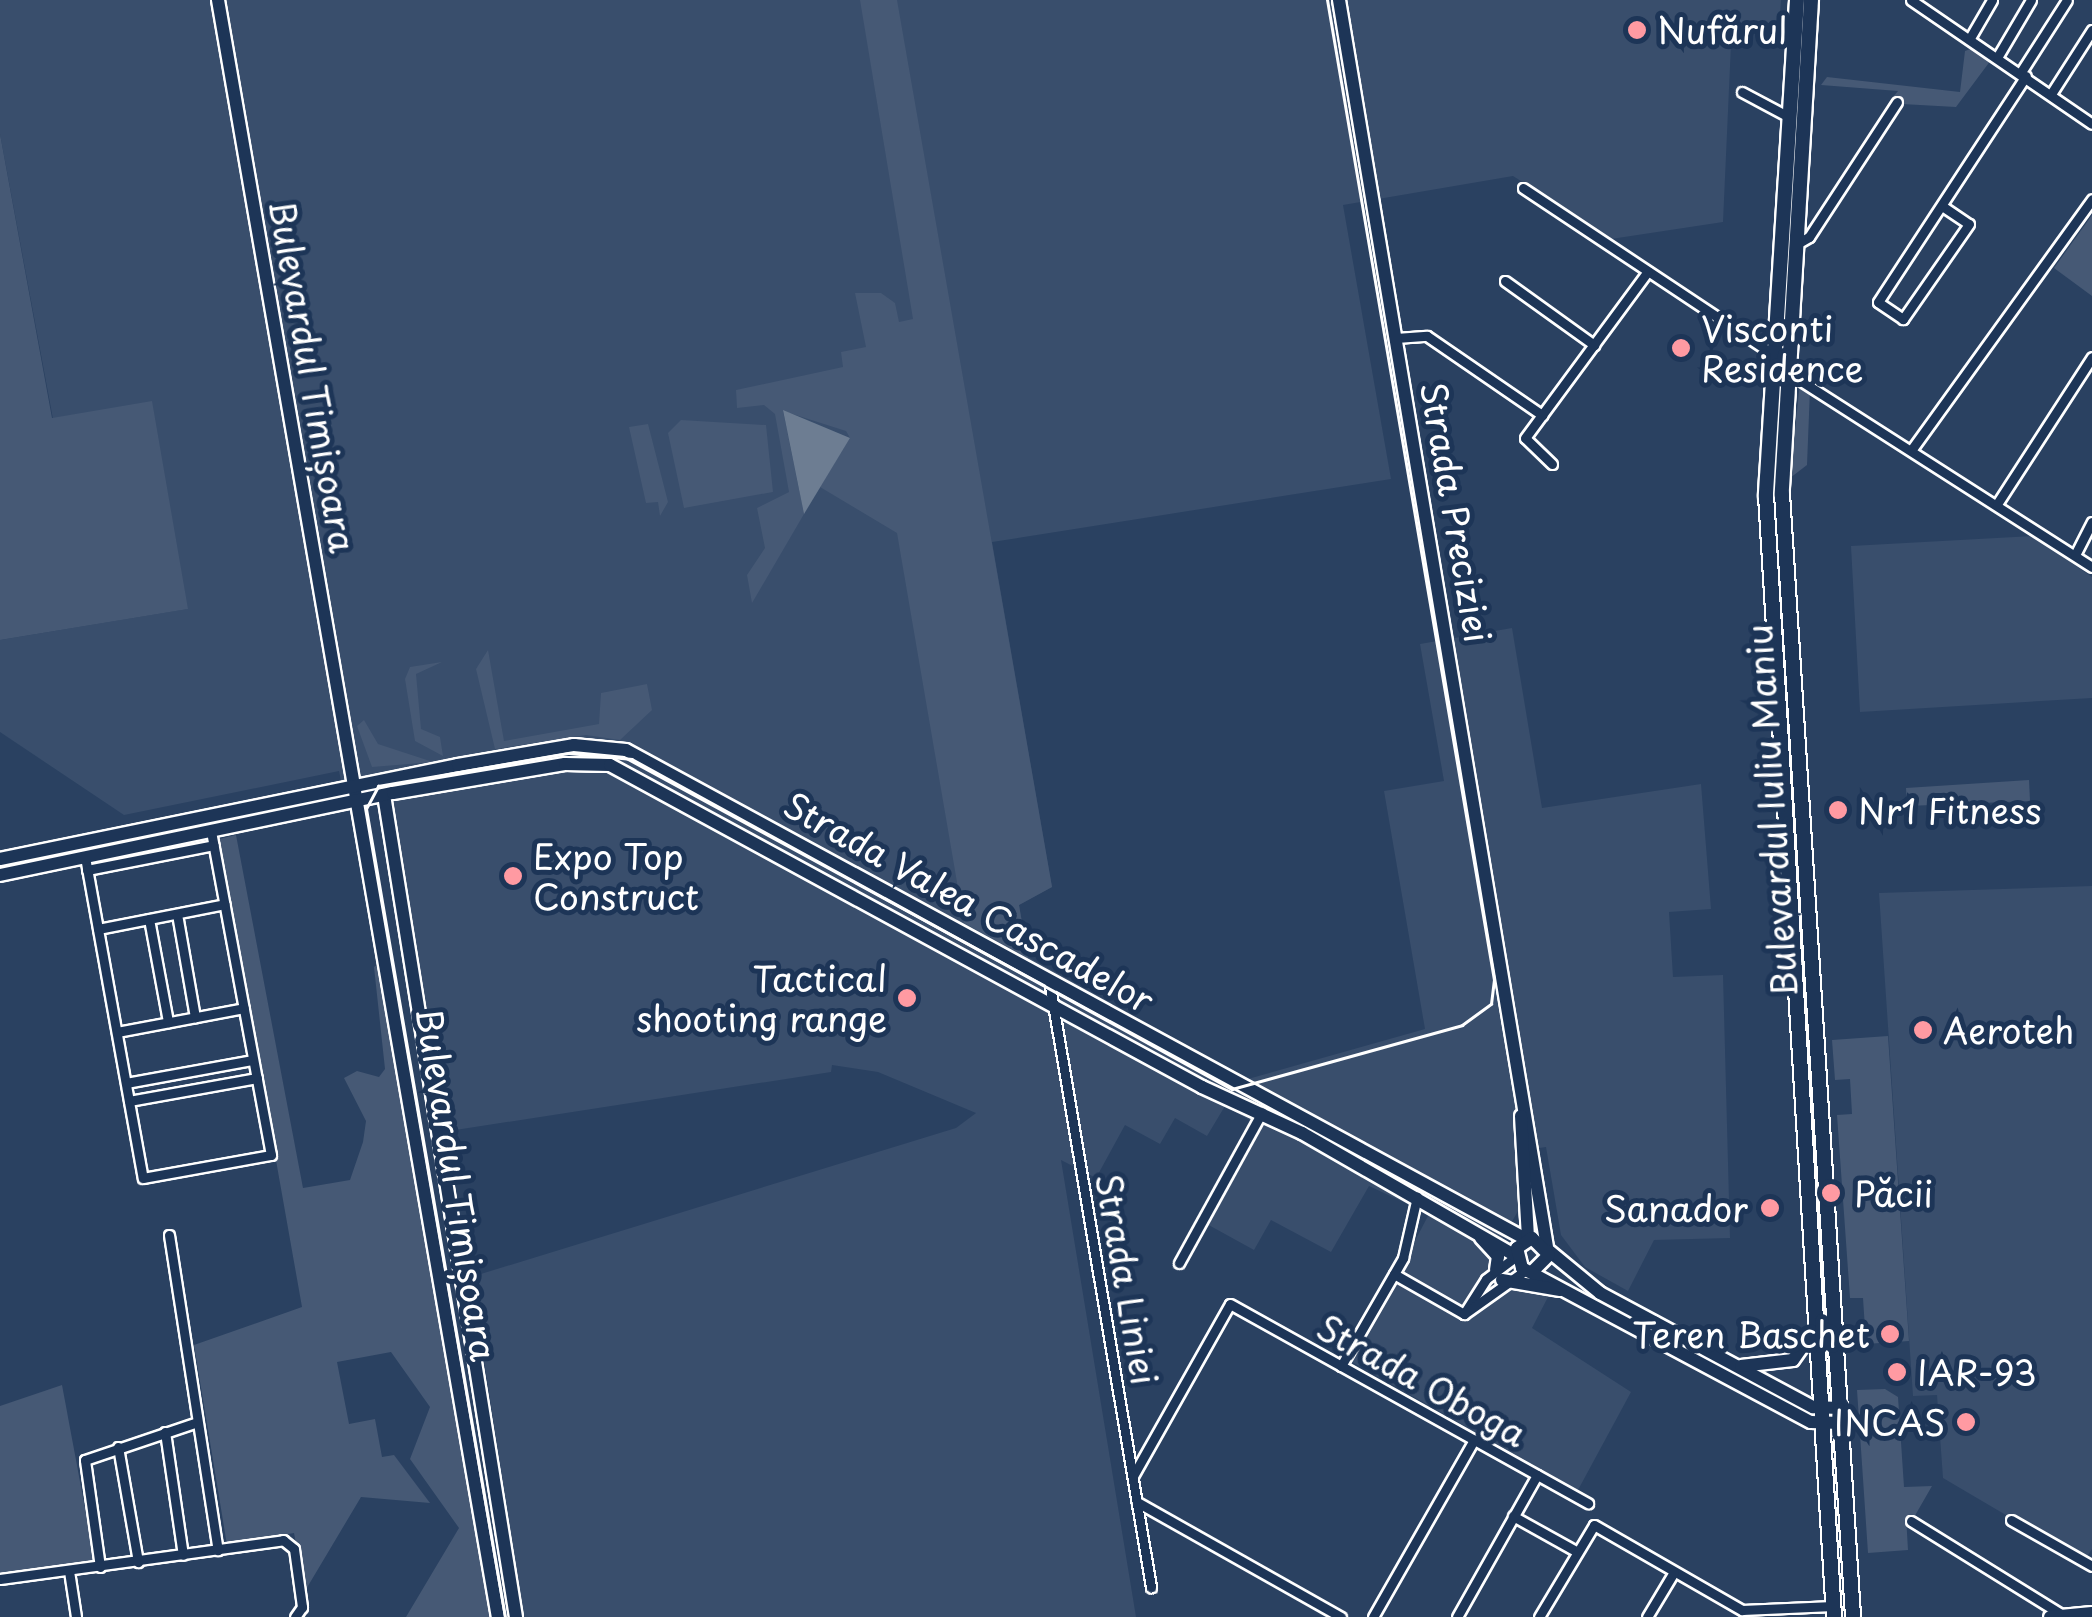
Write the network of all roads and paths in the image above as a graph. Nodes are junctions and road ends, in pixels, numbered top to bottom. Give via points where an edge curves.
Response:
1 (218, 0) edge
2 (1340, 0) edge
3 (1797, 0) edge
4 (1812, 0) edge
5 (1911, 0) edge
6 (1992, 0) edge
7 (2031, 0) edge
8 (2067, 0) edge
9 (2092, 30) edge
10 (1970, 38) junction
11 (1998, 56) junction
12 (2024, 74) junction
13 (1742, 92) dead end
14 (2051, 94) junction
15 (1897, 102) dead end
16 (1789, 117) junction
17 (2092, 124) edge
18 (1523, 188) dead end
19 (2092, 198) edge
20 (1942, 206) junction
21 (1787, 244) junction
22 (1648, 271) junction
23 (1505, 282) dead end
24 (1396, 338) junction
25 (1594, 344) junction
26 (1773, 354) junction
27 (2092, 357) edge
28 (1780, 372) junction
29 (1542, 414) junction
30 (1912, 449) junction
31 (1552, 464) dead end
32 (1997, 504) junction
33 (2092, 522) edge
34 (2075, 555) junction
35 (2092, 567) edge
36 (568, 746) junction
37 (570, 764) junction
38 (360, 783) junction
39 (381, 799) junction
40 (356, 800) junction
41 (759, 820) junction
42 (750, 836) junction
43 (213, 838) junction
44 (0, 859) edge
45 (86, 864) junction
46 (845, 868) junction
47 (0, 875) edge
48 (836, 884) junction
49 (225, 904) junction
50 (177, 914) junction
51 (149, 919) junction
52 (98, 929) junction
53 (1049, 980) junction
54 (1053, 1004) junction
55 (244, 1008) junction
56 (195, 1017) junction
57 (168, 1022) junction
58 (116, 1032) junction
59 (253, 1060) junction
60 (256, 1078) junction
61 (126, 1082) junction
62 (1522, 1089) junction
63 (129, 1101) junction
64 (1262, 1111) junction
65 (1527, 1192) junction
66 (1417, 1196) junction
67 (1465, 1223) junction
68 (1501, 1230) junction
69 (169, 1235) dead end
70 (1527, 1239) junction
71 (1548, 1249) junction
72 (1516, 1256) junction
73 (1179, 1263) dead end
74 (1529, 1271) junction
75 (1394, 1274) junction
76 (1499, 1275) junction
77 (1578, 1292) junction
78 (1818, 1324) junction
79 (1341, 1366) junction
80 (1734, 1366) junction
81 (1840, 1415) junction
82 (1820, 1416) junction
83 (198, 1422) junction
84 (485, 1428) junction
85 (468, 1431) junction
86 (165, 1432) junction
87 (1474, 1440) junction
88 (118, 1447) junction
89 (1132, 1476) junction
90 (1536, 1476) junction
91 (1137, 1502) junction
92 (1588, 1503) dead end
93 (1514, 1516) junction
94 (2010, 1520) dead end
95 (1911, 1521) dead end
96 (218, 1550) junction
97 (1576, 1551) junction
98 (183, 1556) junction
99 (138, 1562) junction
100 (2092, 1566) edge
101 (100, 1567) junction
102 (68, 1571) junction
103 (1674, 1572) junction
104 (0, 1579) edge
105 (1151, 1587) dead end
106 (1834, 1611) edge
107 (1757, 1614) edge
108 (2091, 1615) edge
109 (2057, 1616) edge
110 (76, 1617) edge
111 (295, 1617) edge
112 (498, 1617) edge
113 (516, 1617) edge
114 (1341, 1617) edge
115 (1372, 1617) edge
116 (1456, 1617) edge
117 (1539, 1617) edge
118 (1648, 1617) edge
119 (1853, 1617) edge

1 - 38 main road, Bulevardul Timișoara via 349,762
2 - 24 main road, Strada Preciziei
3 - 16 main road, Bulevardul Iuliu Maniu
4 - 21 main road, Bulevardul Iuliu Maniu
5 - 10 street
6 - 10 street
7 - 11 street
8 - 12 street
9 - 14 street
10 - 11 street
11 - 12 street
12 - 14 street
12 - 20 street
13 - 16 street
14 - 17 street
15 - 21 street via 1808,238
16 - 21 main road, Bulevardul Iuliu Maniu
18 - 22 street
19 - 30 street
20 - 20 street via 1878,302 1903,320 1969,224
21 - 26 main road, Bulevardul Iuliu Maniu
21 - 28 main road, Bulevardul Iuliu Maniu
22 - 25 street
22 - 26 street
23 - 25 street
24 - 29 street via 1428,336
24 - 62 main road, Strada Preciziei
25 - 29 street
26 - 28 main road, Bulevardul Iuliu Maniu
27 - 32 street
28 - 30 street
28 - 78 main road, Bulevardul Iuliu Maniu via 1768,555
28 - 81 main road, Bulevardul Iuliu Maniu via 1784,554
29 - 31 street via 1524,440
30 - 32 street
32 - 34 street
33 - 34 street
34 - 35 street
36 - 37 main road
36 - 38 main road, Strada Valea Cascadelor
36 - 41 main road, Strada Valea Cascadelor via 638,754
37 - 39 main road, Strada Valea Cascadelor
37 - 42 main road, Strada Valea Cascadelor via 639,774
38 - 39 main road
38 - 40 main road, Bulevardul Timișoara
38 - 44 main road, Strada Valea Cascadelor
39 - 40 main road, Strada Valea Cascadelor
39 - 84 main road, Bulevardul Timișoara
40 - 43 main road, Strada Valea Cascadelor
40 - 85 main road, Bulevardul Timișoara
41 - 42 main road
41 - 46 main road, Strada Valea Cascadelor
42 - 48 main road, Strada Valea Cascadelor
43 - 45 main road, Strada Valea Cascadelor
43 - 49 street
45 - 47 main road, Strada Valea Cascadelor
45 - 52 street
46 - 48 main road
46 - 53 main road, Strada Valea Cascadelor
48 - 54 main road, Strada Valea Cascadelor
49 - 50 street
49 - 55 street
50 - 51 street
50 - 56 street
51 - 52 street
51 - 57 street
52 - 58 street
53 - 54 street, Strada Liniei
53 - 68 main road, Strada Valea Cascadelor
54 - 64 main road, Strada Valea Cascadelor
54 - 89 street, Strada Liniei
55 - 56 street
55 - 59 street
56 - 57 street
57 - 58 street
58 - 61 street
59 - 60 street
59 - 61 street
60 - 63 street
60 - 63 street via 270,1155 158,1176 143,1178
61 - 63 street
62 - 65 main road, Strada Preciziei
62 - 71 main road, Strada Preciziei
64 - 66 main road, Strada Valea Cascadelor
64 - 73 street
65 - 68 main road via 1517,1221
65 - 70 main road, Strada Preciziei
66 - 67 main road, Strada Valea Cascadelor
66 - 75 street
67 - 72 main road, Strada Valea Cascadelor
67 - 76 main road via 1496,1252
68 - 70 main road, Strada Valea Cascadelor
69 - 83 street
70 - 71 main road, Strada Valea Cascadelor
70 - 72 main road
71 - 74 main road via 1547,1264
71 - 80 main road via 1584,1284
72 - 74 main road
72 - 76 street
74 - 76 street
74 - 77 main road
75 - 76 street via 1464,1314
75 - 79 street
76 - 77 main road
77 - 82 main road
78 - 80 main road via 1793,1360
78 - 82 main road, Bulevardul Iuliu Maniu
79 - 87 street, Strada Oboga
79 - 89 street, Strada Oboga via 1230,1304
80 - 82 main road
81 - 82 main road
81 - 119 main road, Bulevardul Iuliu Maniu
82 - 106 main road, Bulevardul Iuliu Maniu
83 - 86 street
83 - 96 street
84 - 85 main road
84 - 113 main road, Bulevardul Timișoara
85 - 112 main road, Bulevardul Timișoara
86 - 88 street
86 - 98 street
87 - 90 street, Strada Oboga
87 - 115 street
88 - 99 street
88 - 101 street via 84,1460
89 - 91 street, Strada Liniei
90 - 92 street, Strada Oboga
90 - 93 street
91 - 105 street, Strada Liniei
91 - 114 street
93 - 97 street
93 - 116 street
94 - 100 street
95 - 109 street
96 - 98 street
96 - 111 street via 289,1543 302,1608
97 - 103 street via 1598,1526
97 - 117 street
98 - 99 street
99 - 101 street
101 - 102 street
102 - 104 street
102 - 110 street
103 - 107 street
103 - 118 street
106 - 107 street
108 - 109 main road

